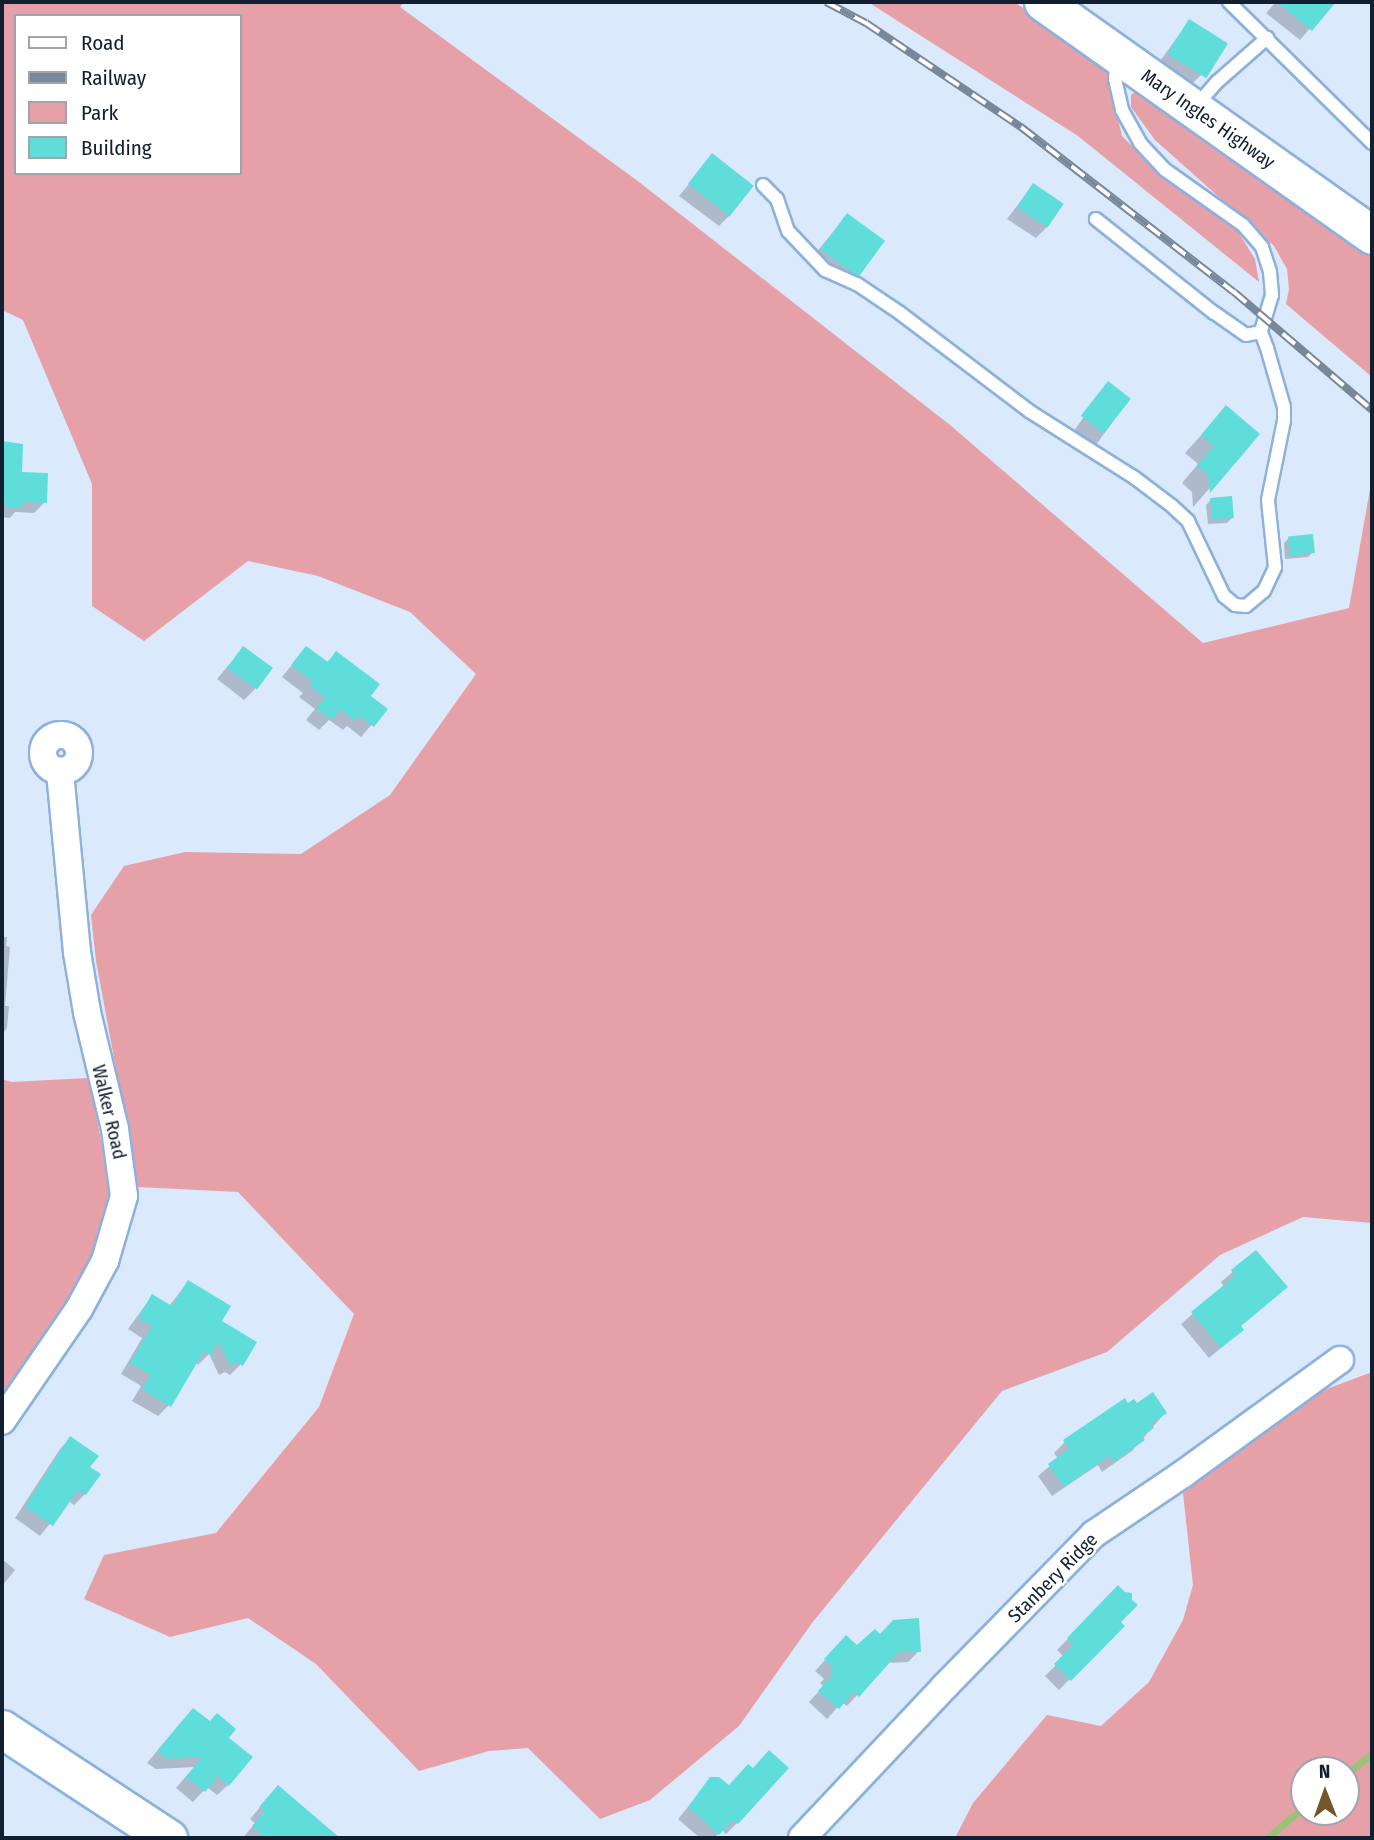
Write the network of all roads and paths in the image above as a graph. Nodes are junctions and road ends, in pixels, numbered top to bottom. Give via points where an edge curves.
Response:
1 (1043, 2) edge
2 (1228, 2) edge
3 (1268, 38) junction
4 (1118, 57) junction
5 (1194, 109) junction
6 (1372, 143) edge
7 (763, 185) dead end
8 (1096, 219) dead end
9 (1372, 235) edge
10 (1261, 332) junction
11 (60, 771) dead end
12 (1340, 1360) dead end
13 (2, 1421) edge
14 (2, 1729) edge
15 (168, 1838) edge
16 (802, 1838) edge

1 - 4 street, Mary Ingles Highway
2 - 3 lane
3 - 5 lane via 1217,82
3 - 6 lane
4 - 5 street, Mary Ingles Highway
4 - 10 lane via 1115,79 1122,110 1140,143 1164,169 1243,225 1262,247 1272,295
5 - 9 street, Mary Ingles Highway
7 - 10 lane via 777,199 788,231 825,270 857,284 900,313 1029,411 1172,506 1188,522 1224,596 1246,607 1264,591 1275,567 1268,500 1284,421 1284,407
8 - 10 lane via 1214,313 1247,335
11 - 13 street, Walker Road via 77,952 115,1129 124,1196 105,1261 79,1309
12 - 16 street, Stanbery Ridge via 1094,1534
14 - 15 street

